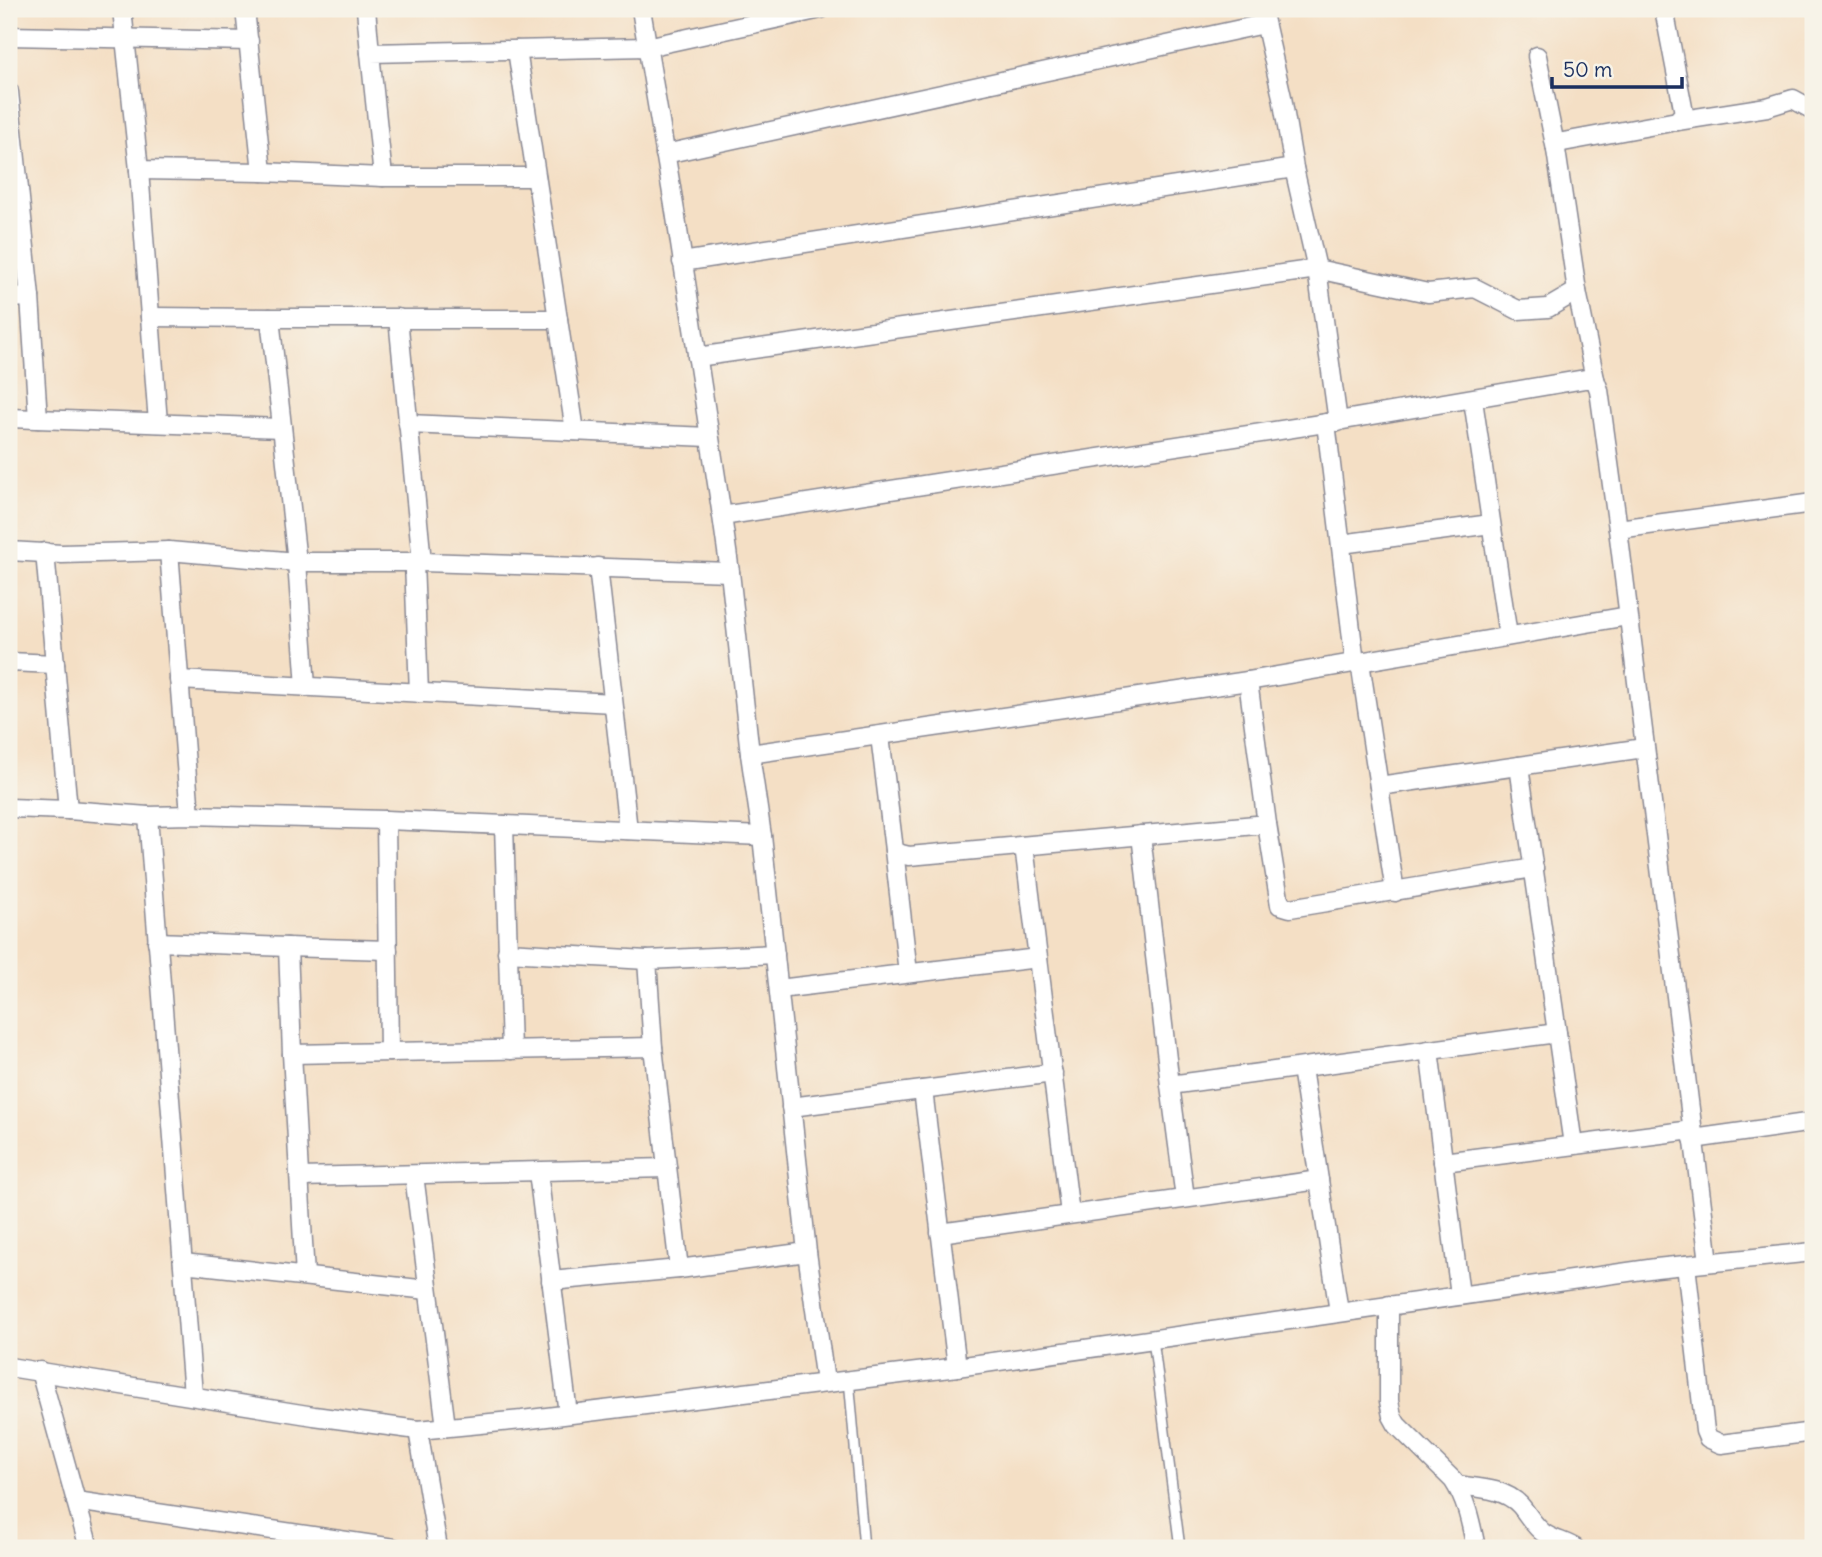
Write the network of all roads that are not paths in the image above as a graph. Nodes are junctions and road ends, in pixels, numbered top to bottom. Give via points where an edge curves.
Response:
1 (122, 9) edge
2 (245, 9) edge
3 (366, 9) edge
4 (641, 9) edge
5 (821, 9) edge
6 (1664, 9) edge
7 (1263, 16) edge
8 (9, 36) edge
9 (125, 38) junction
10 (248, 41) junction
11 (647, 47) junction
12 (517, 50) junction
13 (370, 54) junction
14 (1537, 56) dead end
15 (9, 92) edge
16 (1813, 110) edge
17 (1677, 121) junction
18 (1556, 150) junction
19 (665, 153) junction
20 (1294, 168) junction
21 (139, 170) junction
22 (262, 172) junction
23 (383, 177) junction
24 (536, 177) junction
25 (13, 179) edge
26 (682, 262) junction
27 (1317, 269) junction
28 (1577, 291) junction
29 (30, 297) junction
30 (9, 298) edge
31 (150, 317) junction
32 (270, 318) junction
33 (398, 319) junction
34 (558, 319) junction
35 (697, 357) junction
36 (1595, 379) junction
37 (1473, 400) junction
38 (9, 418) edge
39 (38, 419) junction
40 (158, 423) junction
41 (1332, 423) junction
42 (408, 424) junction
43 (282, 428) junction
44 (575, 431) junction
45 (709, 437) junction
46 (1813, 503) edge
47 (722, 516) junction
48 (1491, 524) junction
49 (1618, 529) junction
50 (1341, 544) junction
51 (9, 551) edge
52 (169, 551) junction
53 (45, 552) junction
54 (297, 562) junction
55 (418, 562) junction
56 (598, 568) junction
57 (730, 572) junction
58 (1628, 616) junction
59 (1508, 636) junction
60 (9, 662) edge
61 (1358, 662) junction
62 (55, 664) junction
63 (179, 680) junction
64 (1248, 681) junction
65 (306, 687) junction
66 (419, 693) junction
67 (613, 703) junction
68 (880, 736) junction
69 (1644, 748) junction
70 (750, 754) junction
71 (1519, 766) junction
72 (1379, 786) junction
73 (9, 808) edge
74 (68, 810) junction
75 (190, 815) junction
76 (148, 816) junction
77 (386, 820) junction
78 (1267, 824) junction
79 (504, 825) junction
80 (628, 830) junction
81 (1141, 835) junction
82 (762, 836) junction
83 (1024, 846) junction
84 (894, 850) junction
85 (1534, 868) junction
86 (1395, 892) junction
87 (157, 942) junction
88 (286, 947) junction
89 (388, 950) junction
90 (507, 952) junction
91 (775, 954) junction
92 (1038, 958) junction
93 (647, 960) junction
94 (908, 974) junction
95 (779, 989) junction
96 (1557, 1033) junction
97 (653, 1047) junction
98 (511, 1050) junction
99 (1429, 1050) junction
100 (389, 1052) junction
101 (292, 1054) junction
102 (1302, 1068) junction
103 (1053, 1073) junction
104 (1170, 1085) junction
105 (923, 1090) junction
106 (791, 1107) junction
107 (1813, 1122) edge
108 (1693, 1134) junction
109 (1573, 1145) junction
110 (1443, 1162) junction
111 (667, 1168) junction
112 (538, 1172) junction
113 (414, 1175) junction
114 (300, 1177) junction
115 (1319, 1180) junction
116 (1185, 1198) junction
117 (1070, 1214) junction
118 (940, 1233) junction
119 (807, 1252) junction
120 (1813, 1252) edge
121 (1709, 1262) junction
122 (183, 1263) junction
123 (1686, 1265) junction
124 (679, 1269) junction
125 (305, 1276) junction
126 (551, 1281) junction
127 (428, 1290) junction
128 (1460, 1295) junction
129 (1389, 1305) junction
130 (1339, 1312) junction
131 (1153, 1339) junction
132 (9, 1367) edge
133 (957, 1367) junction
134 (40, 1371) junction
135 (849, 1379) junction
136 (825, 1382) junction
137 (193, 1395) junction
138 (568, 1414) junction
139 (446, 1427) junction
140 (418, 1430) junction
141 (1813, 1432) edge
142 (1457, 1485) junction
143 (76, 1501) junction
144 (323, 1543) edge
145 (89, 1548) edge
146 (394, 1548) edge
147 (438, 1548) edge
148 (864, 1548) edge
149 (1180, 1548) edge
150 (1476, 1548) edge
151 (1576, 1548) edge

1 - 9 street
2 - 10 street
3 - 13 street
4 - 11 street
5 - 11 street
6 - 17 street via 1684,108
7 - 19 street
7 - 20 street
8 - 9 street
9 - 10 street
9 - 21 street
10 - 22 street
11 - 12 street
11 - 19 street
12 - 13 street
12 - 24 street
13 - 23 street
14 - 18 street
15 - 25 street
16 - 17 street via 1793,99
17 - 18 street via 1563,142
18 - 28 street
19 - 26 street
20 - 26 street
20 - 27 street
21 - 22 street
21 - 31 street
22 - 23 street
23 - 24 street
24 - 34 street
25 - 29 street
26 - 35 street
27 - 28 street via 1428,293 1475,288 1518,310 1548,308
27 - 35 street
27 - 41 street
28 - 36 street
29 - 30 street
29 - 39 street
31 - 32 street
31 - 40 street
32 - 33 street
32 - 43 street
33 - 34 street
33 - 42 street
34 - 44 street
35 - 45 street
36 - 37 street
36 - 49 street
37 - 41 street
37 - 48 street
38 - 39 street
39 - 40 street
40 - 43 street
41 - 47 street
41 - 50 street
42 - 44 street
42 - 55 street
43 - 54 street
44 - 45 street
45 - 47 street
46 - 49 street
47 - 57 street
48 - 50 street
48 - 59 street
49 - 58 street
50 - 61 street
51 - 53 street
52 - 53 street
52 - 54 street
52 - 63 street
53 - 62 street
54 - 55 street
54 - 65 street
55 - 56 street
55 - 66 street
56 - 57 street
56 - 67 street
57 - 70 street
58 - 59 street
58 - 69 street
59 - 61 street
60 - 62 street
61 - 64 street
61 - 72 street
62 - 74 street
63 - 65 street
63 - 75 street
64 - 68 street
64 - 78 street
65 - 66 street
66 - 67 street
67 - 80 street
68 - 70 street
68 - 84 street
69 - 71 street
69 - 108 street
70 - 82 street
71 - 72 street
71 - 85 street
72 - 86 street
73 - 74 street
74 - 76 street
75 - 76 street
75 - 77 street
76 - 87 street
77 - 79 street
77 - 89 street
78 - 81 street
78 - 86 street via 1280,905 1290,908
79 - 80 street
79 - 90 street
80 - 82 street
81 - 83 street
81 - 104 street
82 - 91 street
83 - 84 street via 909,856
83 - 92 street
84 - 94 street
85 - 86 street
85 - 96 street
87 - 88 street
87 - 122 street
88 - 89 street
88 - 101 street
89 - 100 street
90 - 93 street
90 - 98 street
91 - 93 street
91 - 95 street
92 - 94 street
92 - 103 street
93 - 97 street
94 - 95 street
95 - 106 street
96 - 99 street
96 - 109 street
97 - 98 street
97 - 111 street
98 - 100 street
99 - 102 street
99 - 110 street
100 - 101 street
101 - 114 street
102 - 104 street
102 - 115 street
103 - 105 street
103 - 117 street
104 - 116 street
105 - 106 street
105 - 118 street
106 - 119 street
107 - 108 street
108 - 109 street
108 - 121 street
109 - 110 street
110 - 128 street
111 - 112 street
111 - 124 street
112 - 113 street
112 - 126 street
113 - 114 street
113 - 127 street
114 - 125 street
115 - 116 street
115 - 130 street
116 - 117 street
117 - 118 street
118 - 133 street
119 - 124 street
119 - 136 street
120 - 121 street
121 - 123 street
122 - 125 street
122 - 137 street
123 - 128 street
123 - 141 street via 1708,1438 1721,1444
124 - 126 street
125 - 127 street
126 - 138 street
127 - 139 street
128 - 129 street
129 - 130 street
129 - 142 street via 1392,1416
130 - 131 street
131 - 133 street
131 - 149 lane
132 - 134 street
133 - 135 street
134 - 137 street
134 - 143 street
135 - 136 street
135 - 148 lane
136 - 138 street
137 - 140 street
138 - 139 street
139 - 140 street
140 - 147 street
142 - 150 street
142 - 151 street via 1507,1496 1518,1502 1538,1529
143 - 144 street
143 - 145 street
144 - 146 street

